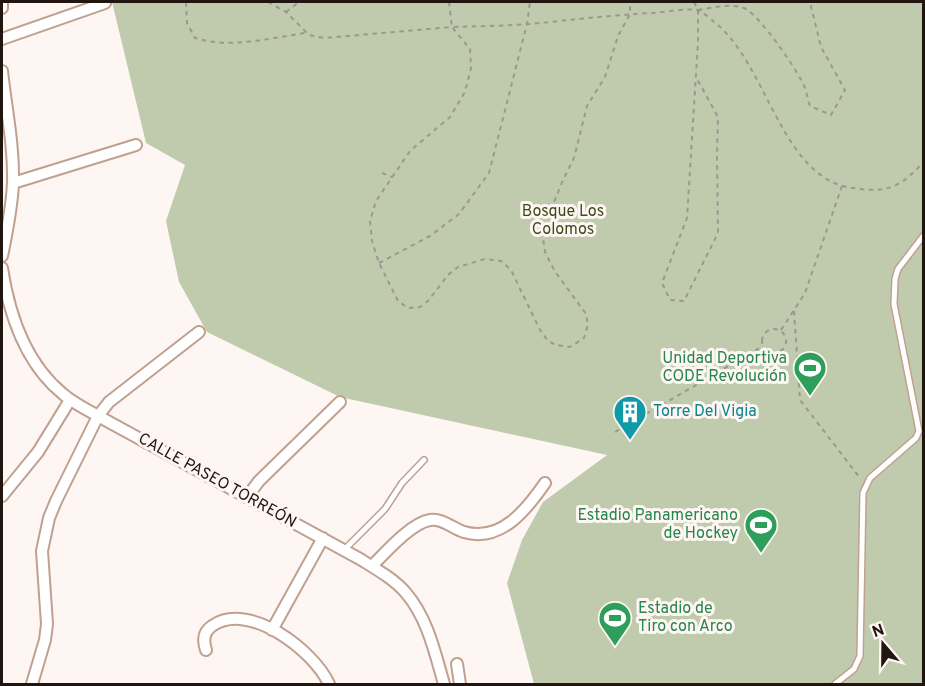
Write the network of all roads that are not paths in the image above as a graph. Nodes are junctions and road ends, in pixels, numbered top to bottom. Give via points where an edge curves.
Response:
1 (3, 2) edge
2 (105, 3) dead end
3 (2, 8) edge
4 (2, 39) edge
5 (2, 71) edge
6 (136, 145) dead end
7 (13, 183) junction
8 (924, 235) edge
9 (2, 256) edge
10 (2, 268) edge
11 (199, 332) dead end
12 (70, 400) junction
13 (340, 402) dead end
14 (98, 416) junction
15 (424, 460) dead end
16 (545, 483) dead end
17 (3, 490) edge
18 (247, 497) junction
19 (323, 538) junction
20 (344, 550) junction
21 (372, 566) junction
22 (272, 630) junction
23 (206, 650) dead end
24 (457, 664) dead end
25 (32, 684) edge
26 (329, 684) edge
27 (444, 684) edge
28 (460, 684) edge
29 (835, 684) edge

1 - 3 street
2 - 4 street
5 - 7 street
6 - 7 street
7 - 9 street
8 - 29 lane via 898,269 894,304 918,435 865,485 861,656 854,669
10 - 12 street, CALLE PASEO TORREÓN via 7,302 18,333 43,374
11 - 14 street via 109,402
12 - 14 street, CALLE PASEO TORREÓN
12 - 17 street via 38,452
13 - 18 street
14 - 18 street, CALLE PASEO TORREÓN
14 - 25 street via 56,501 44,536 42,570 47,624
15 - 20 lane via 385,509
16 - 21 street via 507,526 477,534 430,520 411,530
18 - 19 street, CALLE PASEO TORREÓN
19 - 20 street, CALLE PASEO TORREÓN
19 - 22 street
20 - 21 street, CALLE PASEO TORREÓN
21 - 27 street, CALLE PASEO TORREÓN via 406,592 418,610
22 - 23 street via 243,619 220,621 207,630 203,642
22 - 26 street via 304,652
24 - 28 street

